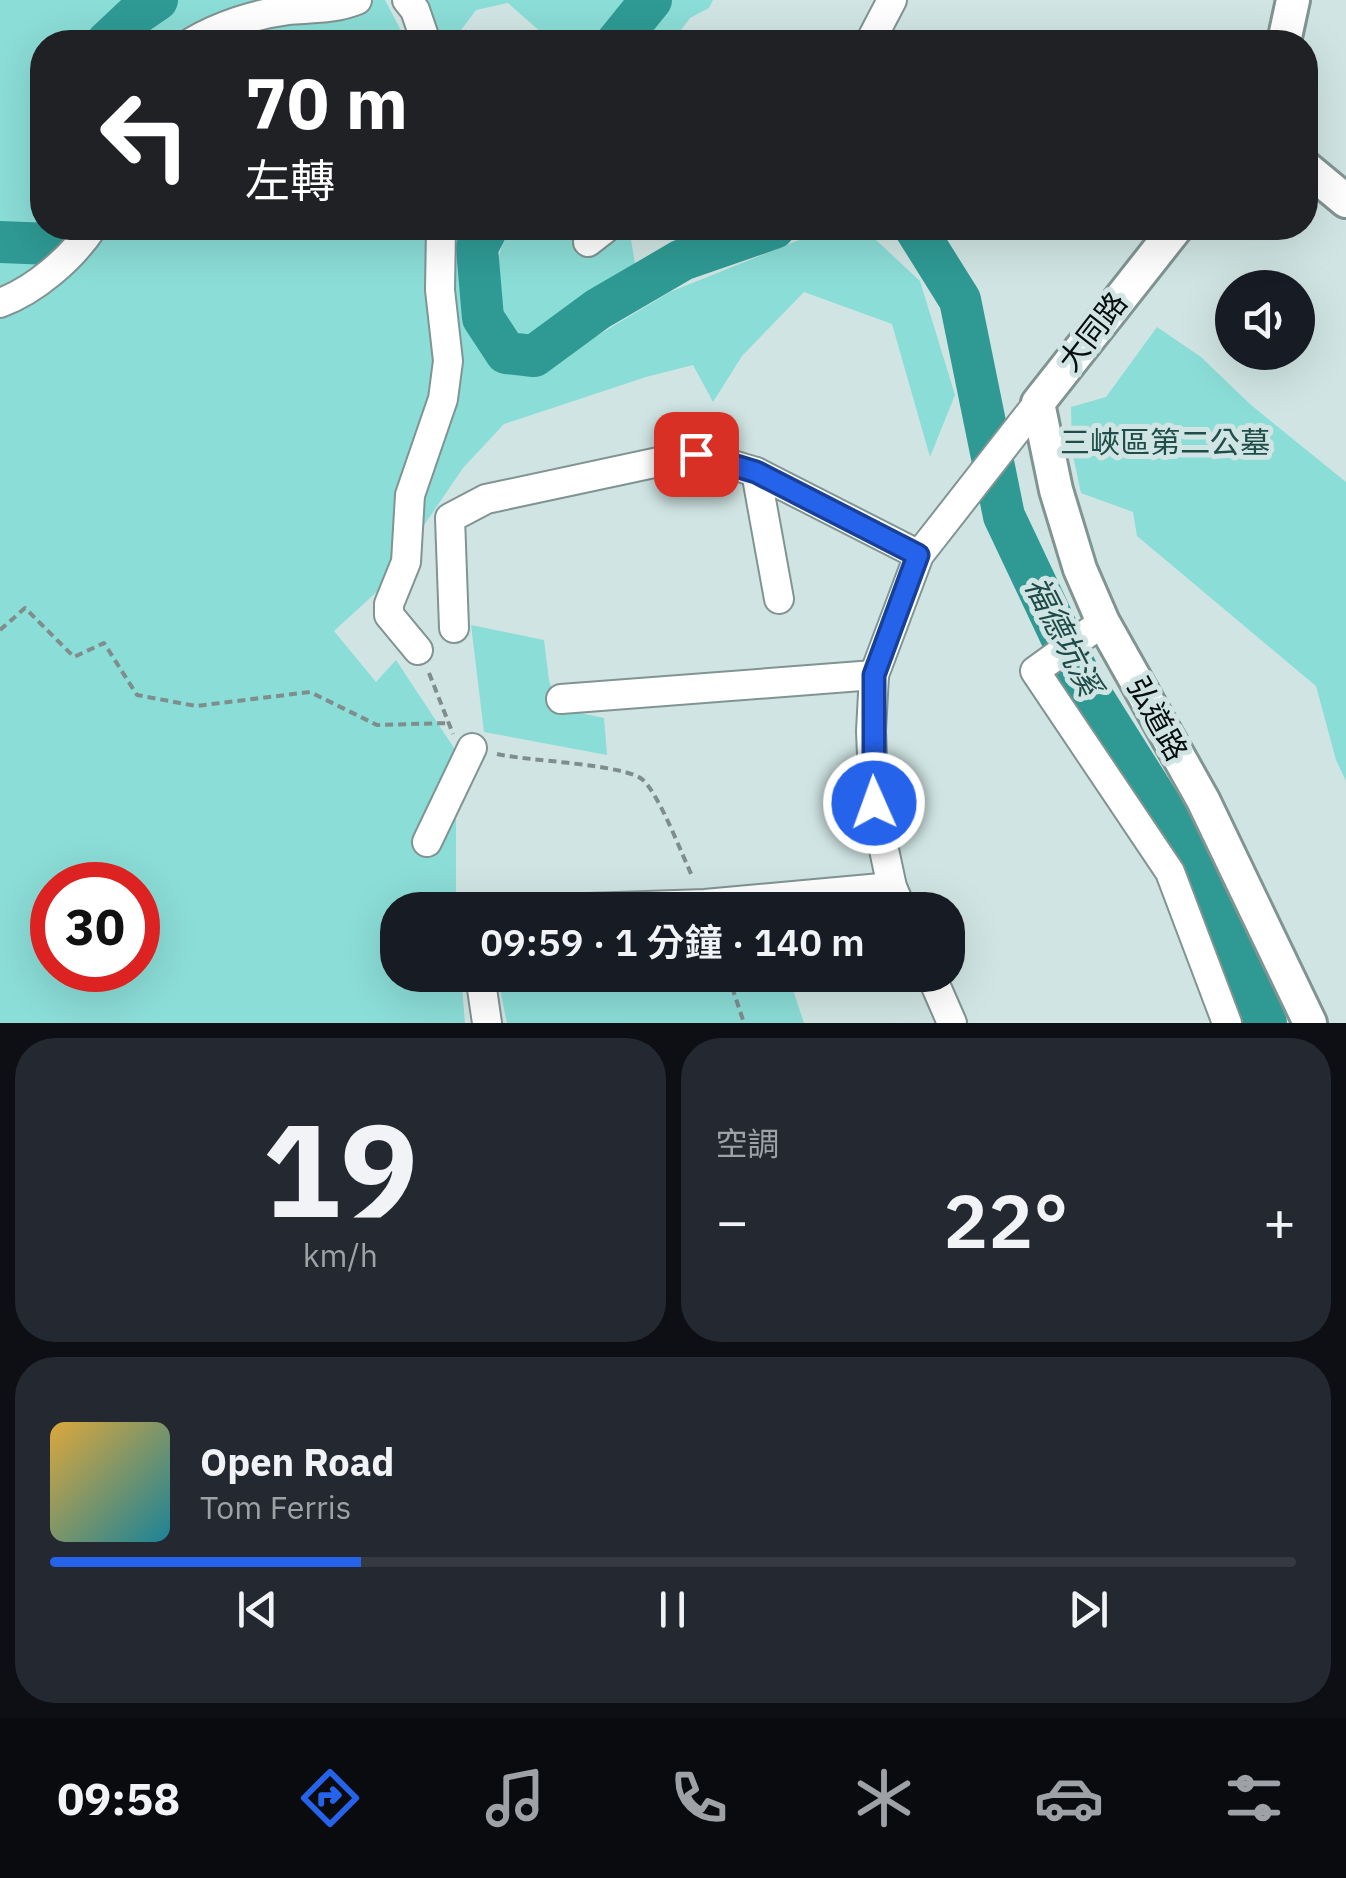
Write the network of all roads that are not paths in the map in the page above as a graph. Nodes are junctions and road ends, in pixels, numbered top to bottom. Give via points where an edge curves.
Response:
1 (358, 0) edge
2 (407, 0) edge
3 (892, 0) edge
4 (1293, 0) edge
5 (212, 30) edge
6 (422, 30) edge
7 (876, 30) edge
8 (1287, 30) edge
9 (1318, 178) edge
10 (1346, 201) edge
11 (83, 240) edge
12 (441, 240) edge
13 (1166, 240) edge
14 (0, 303) edge
15 (1038, 402) junction
16 (756, 472) junction
17 (918, 555) junction
18 (779, 599) dead end
19 (454, 628) dead end
20 (1094, 628) junction
21 (418, 650) road end
22 (874, 675) junction
23 (561, 698) dead end
24 (472, 748) road end
25 (427, 842) dead end
26 (896, 892) edge
27 (482, 992) edge
28 (938, 992) edge
29 (487, 1023) edge
30 (952, 1023) edge
31 (1226, 1023) edge
32 (1310, 1023) edge

1 - 5 street
2 - 6 street
3 - 7 street
4 - 8 street
9 - 10 street
11 - 14 street via 24,294
12 - 21 street via 448,361 410,495 406,562 389,604 389,616
13 - 15 street, 大同路
15 - 17 street, 大同路
15 - 20 street, 弘道路
16 - 17 street
16 - 18 street
16 - 19 street via 696,454 486,499 450,518
17 - 22 street
20 - 31 street via 1035,671 1170,872
20 - 32 street, 弘道路 via 1202,800
22 - 23 street
22 - 26 street via 874,803
24 - 25 street
27 - 29 street
28 - 30 street

